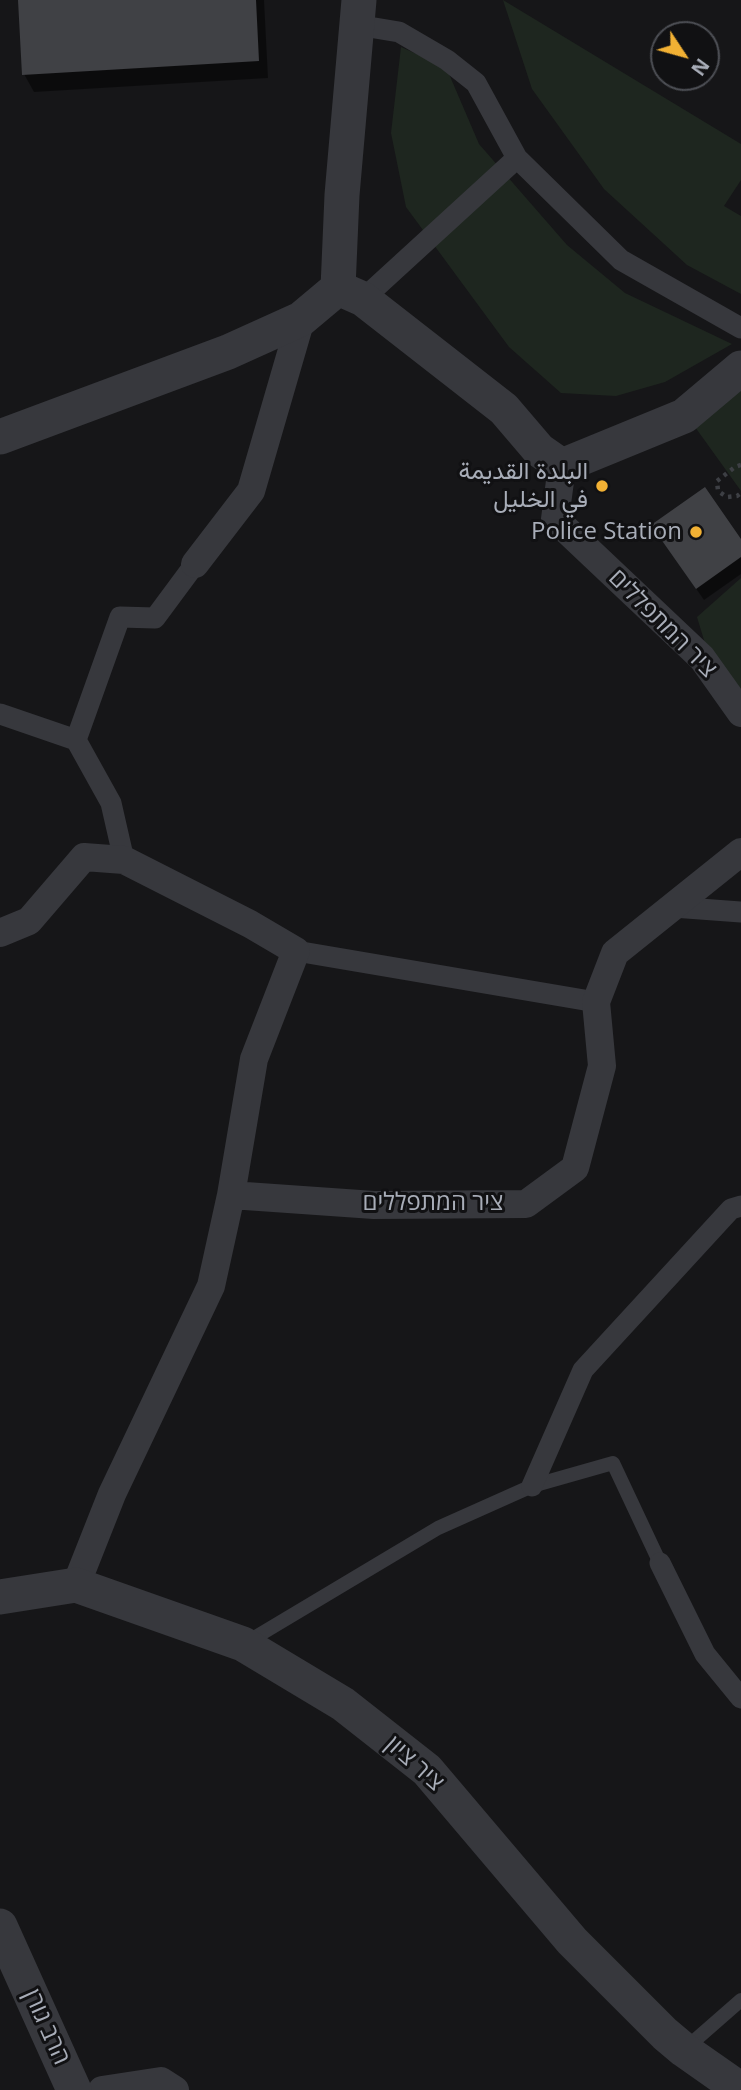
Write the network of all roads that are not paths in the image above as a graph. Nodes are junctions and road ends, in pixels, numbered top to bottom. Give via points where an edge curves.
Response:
1 (358, 13) edge
2 (517, 158) junction
3 (351, 293) junction
4 (301, 319) junction
5 (741, 328) edge
6 (741, 368) edge
7 (0, 437) edge
8 (562, 466) junction
9 (195, 564) joint
10 (741, 713) edge
11 (0, 714) edge
12 (76, 740) junction
13 (741, 852) edge
14 (124, 860) junction
15 (673, 907) junction
16 (741, 912) edge
17 (0, 933) edge
18 (296, 951) junction
19 (596, 1002) junction
20 (231, 1195) junction
21 (741, 1206) edge
22 (533, 1486) junction
23 (660, 1563) joint
24 (76, 1585) junction
25 (0, 1597) edge
26 (243, 1644) junction
27 (741, 1698) edge
28 (0, 1927) edge
29 (741, 2000) edge
30 (684, 2050) junction
31 (74, 2090) edge
32 (102, 2090) edge
33 (175, 2090) edge
34 (741, 2090) edge

1 - 2 street via 399,32 475,83
1 - 3 street via 342,195
2 - 3 street
2 - 5 street via 621,260
3 - 4 street
3 - 8 street via 504,409 539,450
4 - 7 street via 228,352
4 - 9 street via 251,491
6 - 8 street via 684,416
8 - 10 street, ציר המתפללים via 555,519 702,658
9 - 12 street via 155,618 120,617
11 - 12 street
12 - 14 street via 111,803
13 - 15 street, ציר המתפללים
14 - 17 street via 84,857 29,922
14 - 18 street
15 - 16 street
15 - 19 street, ציר המתפללים via 615,953
18 - 19 street
18 - 20 street via 254,1059
19 - 20 street, ציר המתפללים via 602,1066 575,1168 526,1204 374,1205
20 - 24 street via 211,1286 112,1494
21 - 22 street via 731,1209 583,1370
22 - 23 lane via 613,1463
22 - 26 lane via 438,1528
23 - 27 street via 705,1654
24 - 25 street, ציר ציון
24 - 26 street, ציר ציון
26 - 30 street, ציר ציון via 343,1704 427,1770 572,1941
28 - 31 street, הרב גורן
29 - 30 lane
30 - 34 street, ציר ציון
32 - 33 street via 162,2081

